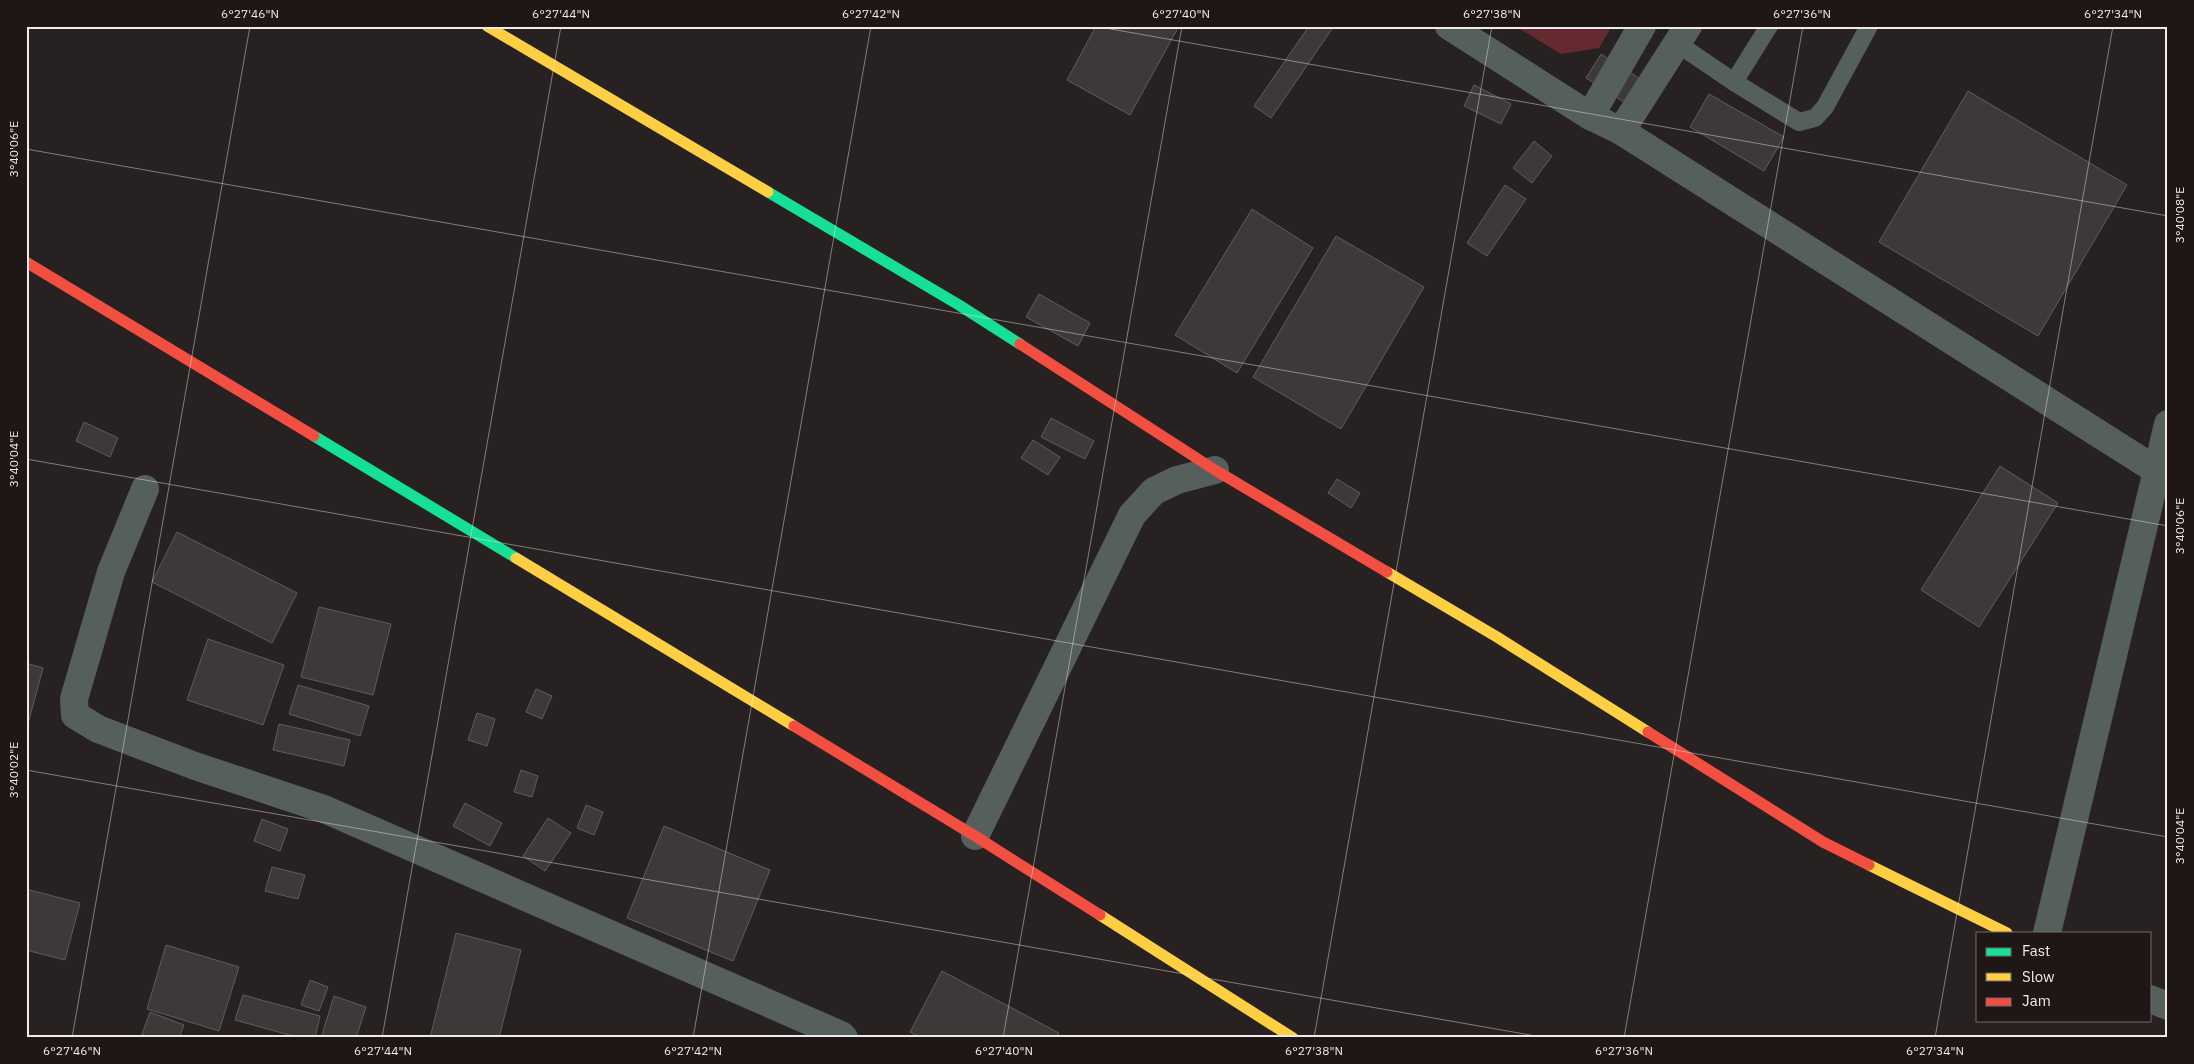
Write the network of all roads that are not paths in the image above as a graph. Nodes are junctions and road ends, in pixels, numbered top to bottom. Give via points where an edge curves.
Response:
1 (487, 26) edge
2 (1449, 26) edge
3 (1642, 26) edge
4 (1769, 26) edge
5 (1869, 26) edge
6 (1683, 35) edge
7 (1734, 82) junction
8 (1590, 116) junction
9 (1621, 131) junction
10 (26, 262) edge
11 (2168, 424) edge
12 (1215, 470) junction
13 (2156, 470) junction
14 (145, 489) dead end
15 (975, 836) junction
16 (2005, 932) edge
17 (2047, 932) edge
18 (2152, 999) edge
19 (2168, 1006) edge
20 (844, 1038) edge
21 (1292, 1038) edge

1 - 12 street via 959,305
2 - 8 street
3 - 8 street
4 - 7 lane
5 - 7 lane via 1816,118 1799,122
6 - 7 lane
6 - 9 street
8 - 9 street
9 - 13 street
10 - 15 street
11 - 13 street
12 - 15 street via 1177,480 1154,491 1132,515
12 - 16 street via 1497,637 1823,842
13 - 17 street
14 - 20 street via 111,572 74,699 75,714 98,729 195,766 324,809
15 - 21 street
18 - 19 street

